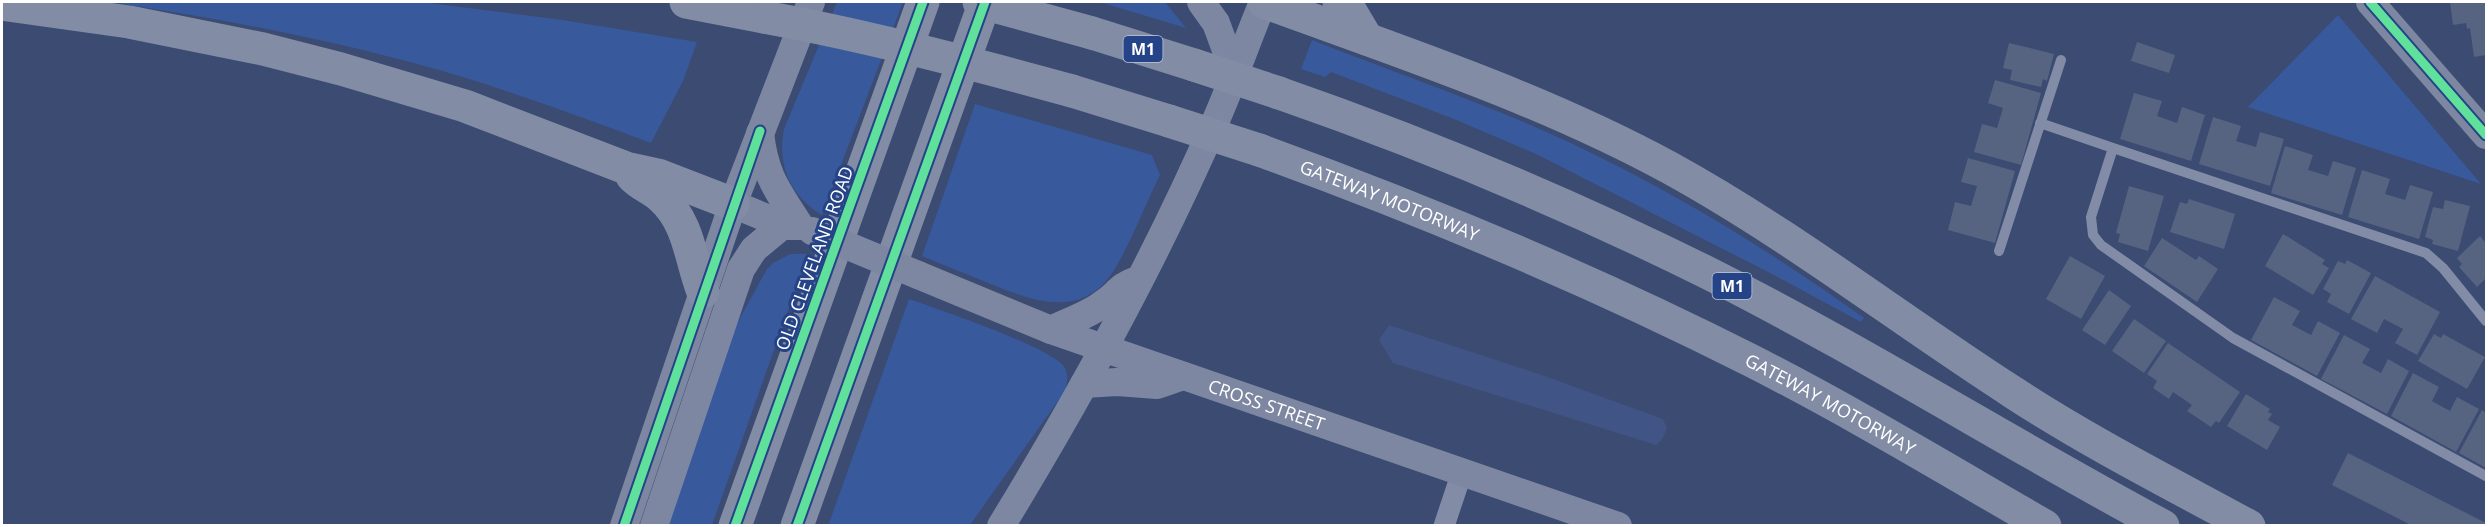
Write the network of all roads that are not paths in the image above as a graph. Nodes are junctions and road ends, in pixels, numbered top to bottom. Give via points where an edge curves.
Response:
1 (686, 2) edge
2 (812, 2) edge
3 (923, 2) edge
4 (979, 2) edge
5 (985, 2) edge
6 (1201, 2) edge
7 (1263, 2) edge
8 (1339, 2) edge
9 (2370, 2) edge
10 (2, 4) edge
11 (1367, 39) junction
12 (2061, 60) dead end
13 (1234, 72) junction
14 (2040, 123) junction
15 (760, 131) junction
16 (2487, 135) edge
17 (2113, 148) junction
18 (626, 168) junction
19 (733, 204) junction
20 (798, 227) junction
21 (1999, 251) dead end
22 (1140, 279) junction
23 (703, 292) junction
24 (2487, 321) edge
25 (1052, 330) junction
26 (1104, 347) junction
27 (1183, 376) junction
28 (1084, 384) junction
29 (1462, 472) junction
30 (2487, 476) edge
31 (624, 525) edge
32 (654, 525) edge
33 (735, 525) edge
34 (797, 525) edge
35 (1001, 525) edge
36 (1444, 525) edge
37 (1618, 525) edge
38 (2045, 525) edge
39 (2163, 525) edge
40 (2249, 525) edge

1 - 38 highway, GATEWAY MOTORWAY, bridge via 938,54 1072,91 1259,150 1458,226 1683,328 1816,394
2 - 15 main road
3 - 33 highway, OLD CLEVELAND ROAD
4 - 39 highway, M1, bridge via 1194,64 1349,117 1605,224 1709,274
5 - 34 highway
6 - 13 main road via 1216,23
7 - 11 highway
7 - 13 main road
8 - 11 highway
9 - 16 main road
10 - 18 highway via 129,22 341,69 465,106
11 - 40 highway via 1524,98 1669,168 1800,247 2017,395
12 - 14 lane
13 - 22 main road via 1204,146
14 - 17 lane
14 - 21 lane
15 - 19 main road
15 - 20 main road via 766,167
17 - 24 lane via 2426,253
17 - 30 lane via 2091,218 2092,236 2101,245 2233,338
18 - 19 highway via 658,175
18 - 23 highway via 633,178 661,196 682,223
19 - 20 main road, CROSS STREET
19 - 23 main road
20 - 25 main road, CROSS STREET, bridge
20 - 32 main road via 754,249 741,269
22 - 25 main road via 1123,284 1104,303
22 - 26 main road
23 - 31 main road
25 - 26 main road, CROSS STREET
26 - 27 main road, CROSS STREET
26 - 28 main road
27 - 28 main road via 1157,385
27 - 29 main road, CROSS STREET
28 - 35 main road
29 - 36 street
29 - 37 main road, CROSS STREET

